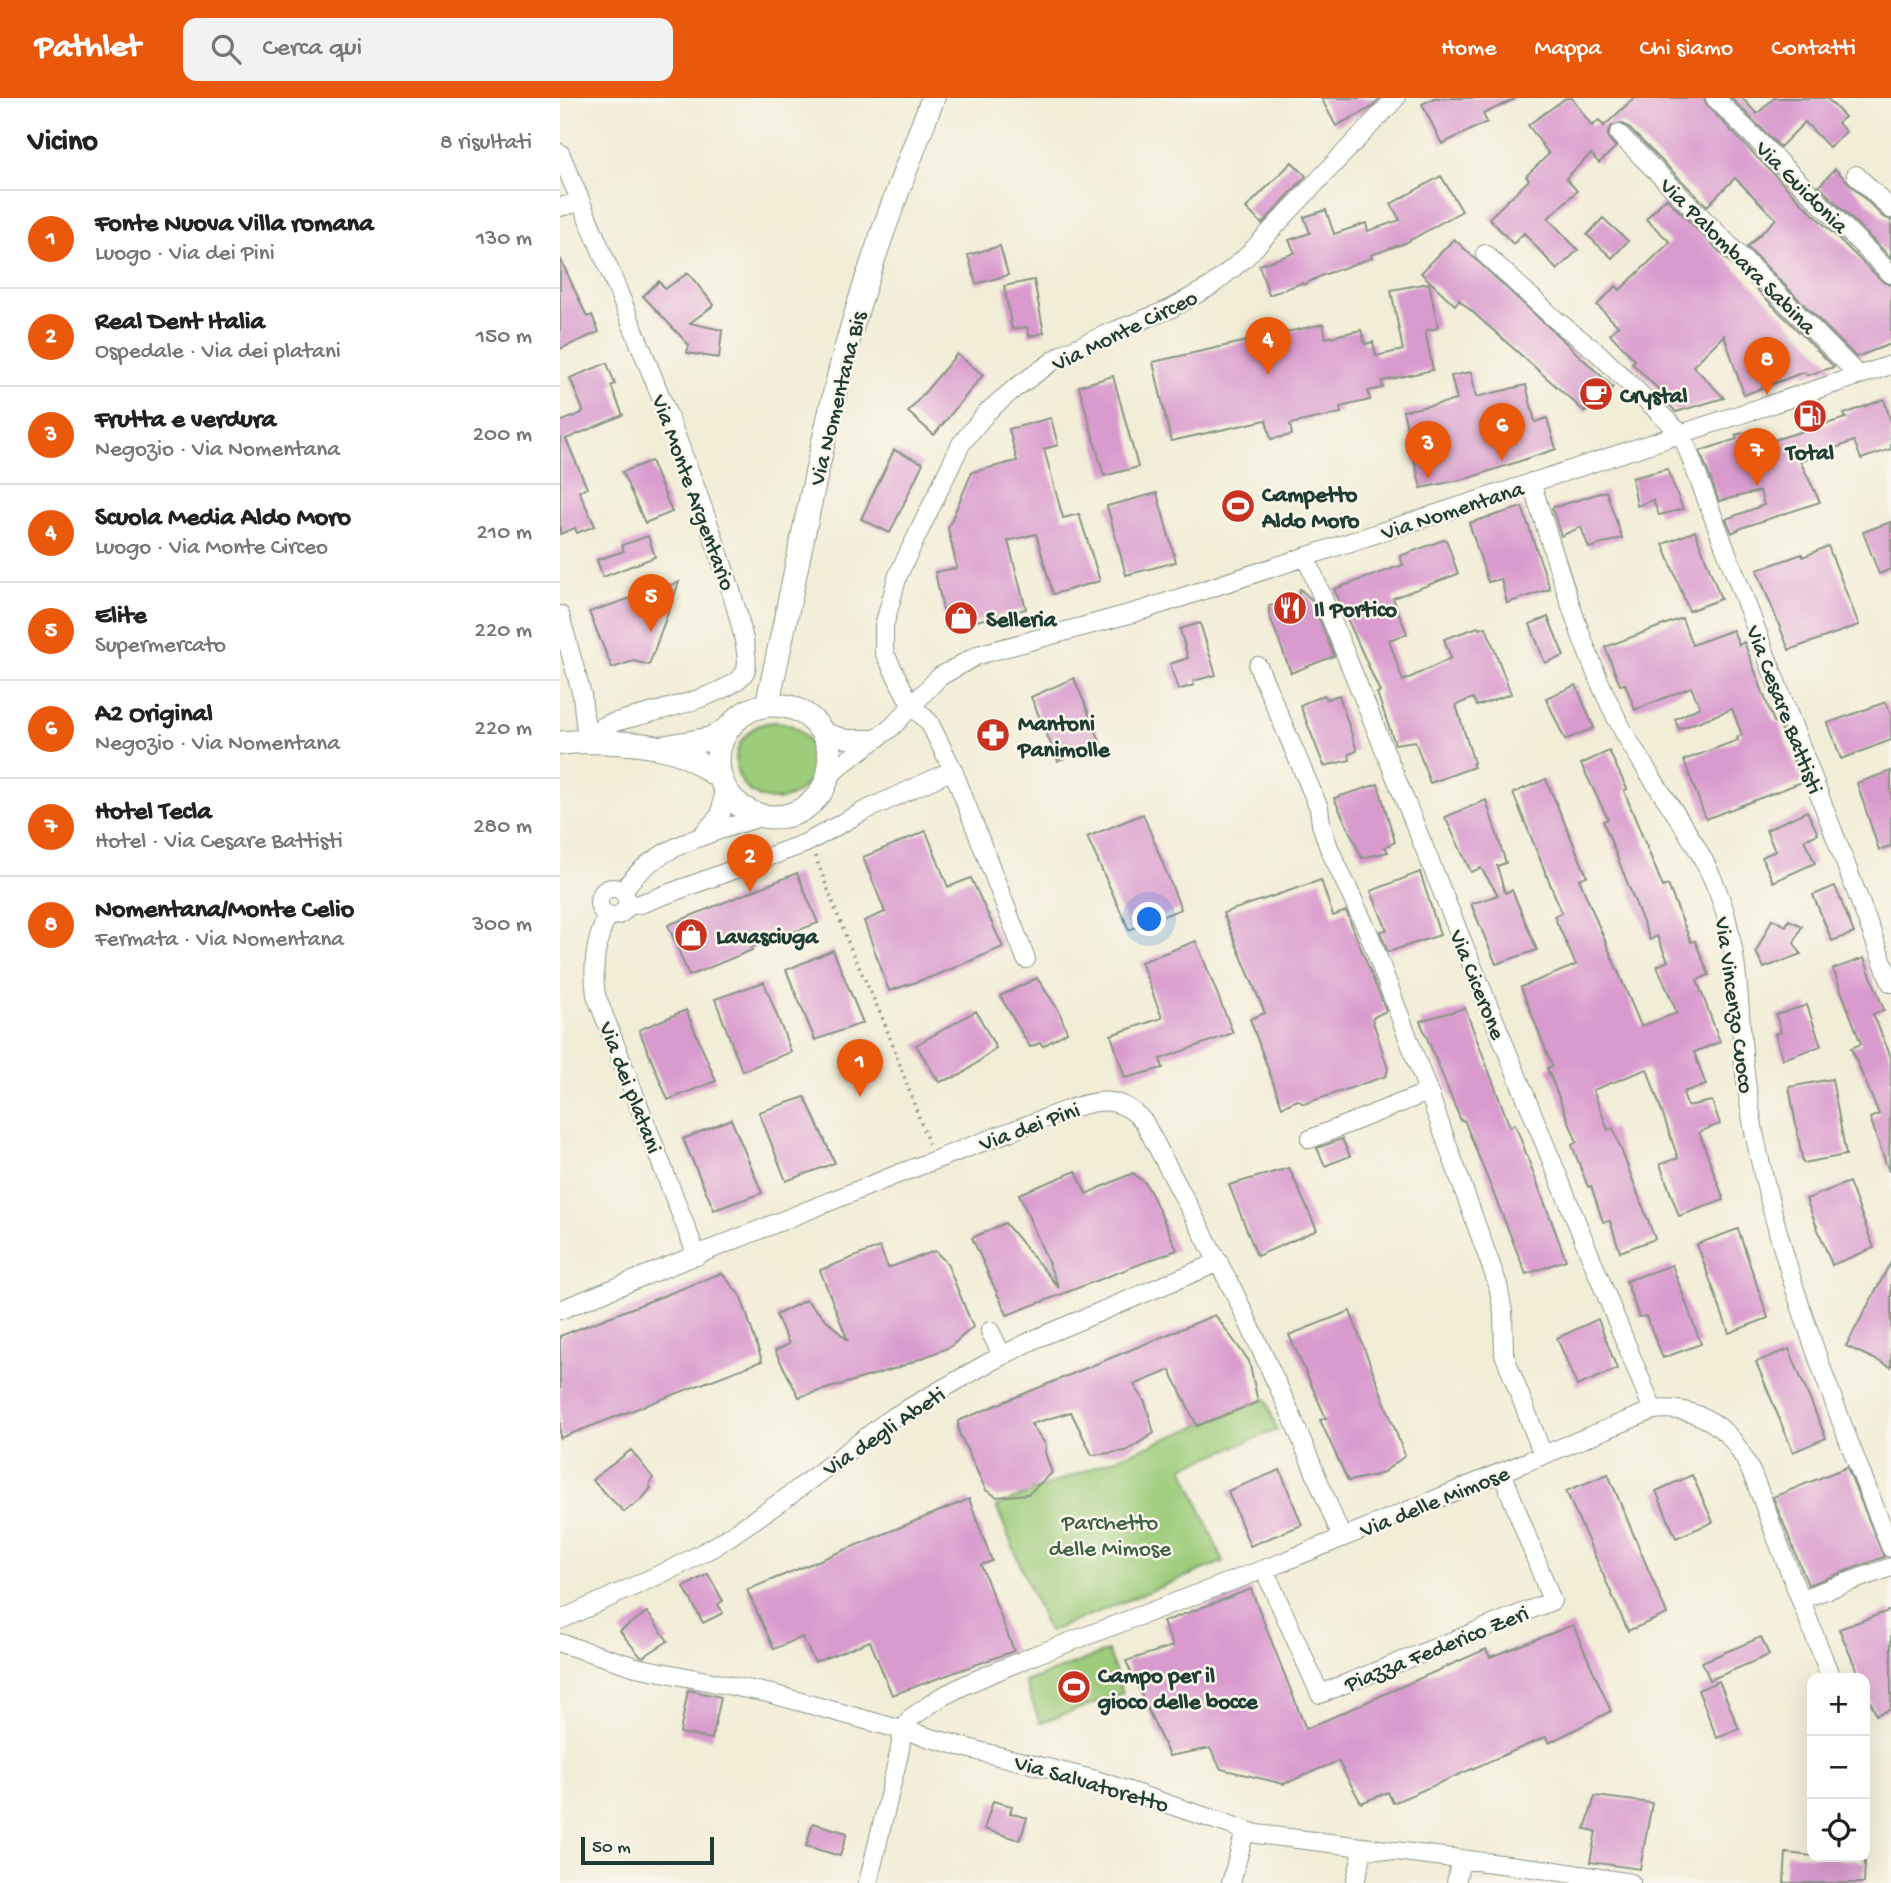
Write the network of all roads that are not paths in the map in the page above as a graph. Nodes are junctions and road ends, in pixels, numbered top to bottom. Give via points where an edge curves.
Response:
1 (933, 98) edge
2 (1396, 98) edge
3 (1715, 98) edge
4 (1619, 134) dead end
5 (560, 153) edge
6 (1856, 175) dead end
7 (581, 202) junction
8 (560, 207) edge
9 (1891, 209) edge
10 (1485, 254) dead end
11 (1891, 274) edge
12 (1891, 365) edge
13 (1858, 376) junction
14 (1682, 435) junction
15 (1531, 482) junction
16 (1307, 557) junction
17 (560, 615) edge
18 (1258, 666) dead end
19 (767, 705) junction
20 (911, 705) junction
21 (729, 728) junction
22 (822, 731) junction
23 (877, 739) junction
24 (587, 741) junction
25 (560, 743) edge
26 (657, 748) junction
27 (953, 770) junction
28 (828, 778) junction
29 (723, 782) junction
30 (763, 816) junction
31 (702, 835) junction
32 (625, 898) junction
33 (608, 915) junction
34 (1026, 959) dead end
35 (1891, 983) edge
36 (1429, 1092) junction
37 (1310, 1139) dead end
38 (697, 1256) junction
39 (1219, 1262) junction
40 (560, 1310) edge
41 (990, 1331) dead end
42 (1002, 1355) junction
43 (1653, 1410) junction
44 (1543, 1455) junction
45 (1502, 1472) junction
46 (1342, 1538) junction
47 (1891, 1548) edge
48 (1891, 1567) edge
49 (1264, 1569) junction
50 (1801, 1599) junction
51 (560, 1620) edge
52 (560, 1643) edge
53 (1829, 1673) edge
54 (903, 1730) junction
55 (1245, 1831) junction
56 (1364, 1847) junction
57 (1461, 1860) junction
58 (1612, 1881) edge
59 (868, 1883) edge
60 (1231, 1883) edge
61 (1355, 1883) edge
62 (1456, 1883) edge
63 (1631, 1883) edge

1 - 19 main road, Via Nomentana Bis via 886,218 844,357
2 - 20 street, Via Monte Circeo via 1221,279 1178,305 1063,354 1005,396 972,427 898,575 884,626 886,657
3 - 11 street, Via Guidonia
4 - 13 street, Via Palombara Sabina
5 - 7 street, Via Monte Argentario
6 - 9 street
7 - 8 street
7 - 24 street, Via Monte Argentario via 695,487 726,575 748,659 744,674 729,687 608,724
10 - 14 street via 1598,353
12 - 13 street, Via Nomentana
13 - 14 street, Via Nomentana
14 - 15 street, Via Nomentana
14 - 35 street, Via Cesare Battisti
15 - 16 street, Via Nomentana
15 - 47 street, Via Vincenzo Cuoco via 1606,696 1642,764 1700,852 1723,905 1734,953 1743,1057 1766,1185 1852,1452
16 - 20 street, Via Nomentana via 1126,615 978,654 939,677
16 - 43 street, Via Cicerone
17 - 24 street via 582,695
18 - 36 street via 1319,808 1329,848
19 - 21 main road via 740,716
19 - 22 main road via 798,710
20 - 23 street, Via Nomentana
20 - 27 street via 929,722
21 - 26 main road via 710,739
21 - 29 main road via 718,761
22 - 23 street via 848,739
22 - 28 main road via 830,754
23 - 28 street, Via Nomentana
24 - 25 main road
24 - 26 main road
26 - 29 main road via 684,755
27 - 32 street via 806,843 640,904
27 - 34 street
28 - 30 main road via 814,801 803,809 790,815
29 - 30 main road via 734,800
29 - 31 street via 721,814
30 - 31 street
31 - 32 street via 645,866
32 - 33 street via 620,915
32 - 33 street via 610,888 602,894 600,905
33 - 38 street, Via dei platani via 596,947 596,995
36 - 37 street
36 - 44 street via 1497,1284 1504,1354
38 - 39 street, Via dei Pini via 1064,1111 1105,1101 1130,1108 1144,1122
38 - 40 street, Via dei Pini
39 - 42 street, Via degli Abeti
39 - 46 street, Via dei Pini via 1290,1412
41 - 42 street
42 - 51 street, Via degli Abeti via 890,1419 728,1539
43 - 44 street, Via delle Mimose
43 - 50 street, Via delle Mimose via 1693,1413 1731,1439 1756,1484
44 - 45 street, Via delle Mimose
45 - 46 street, Via delle Mimose
45 - 49 street, Piazza Federico Zeri via 1552,1601 1320,1695
46 - 49 street, Via delle Mimose
48 - 50 street
49 - 54 street, Via delle Mimose via 969,1683 912,1717
50 - 53 street, Via delle Mimose
52 - 54 street, Via Salvatoretto via 636,1667 772,1694
54 - 55 street, Via Salvatoretto via 1110,1784
54 - 59 street
55 - 56 street, Via Salvatoretto
55 - 60 street
56 - 57 street, Via Salvatoretto
56 - 61 street
57 - 58 street, Via Salvatoretto
57 - 62 street
58 - 63 street, Via Salvatoretto

